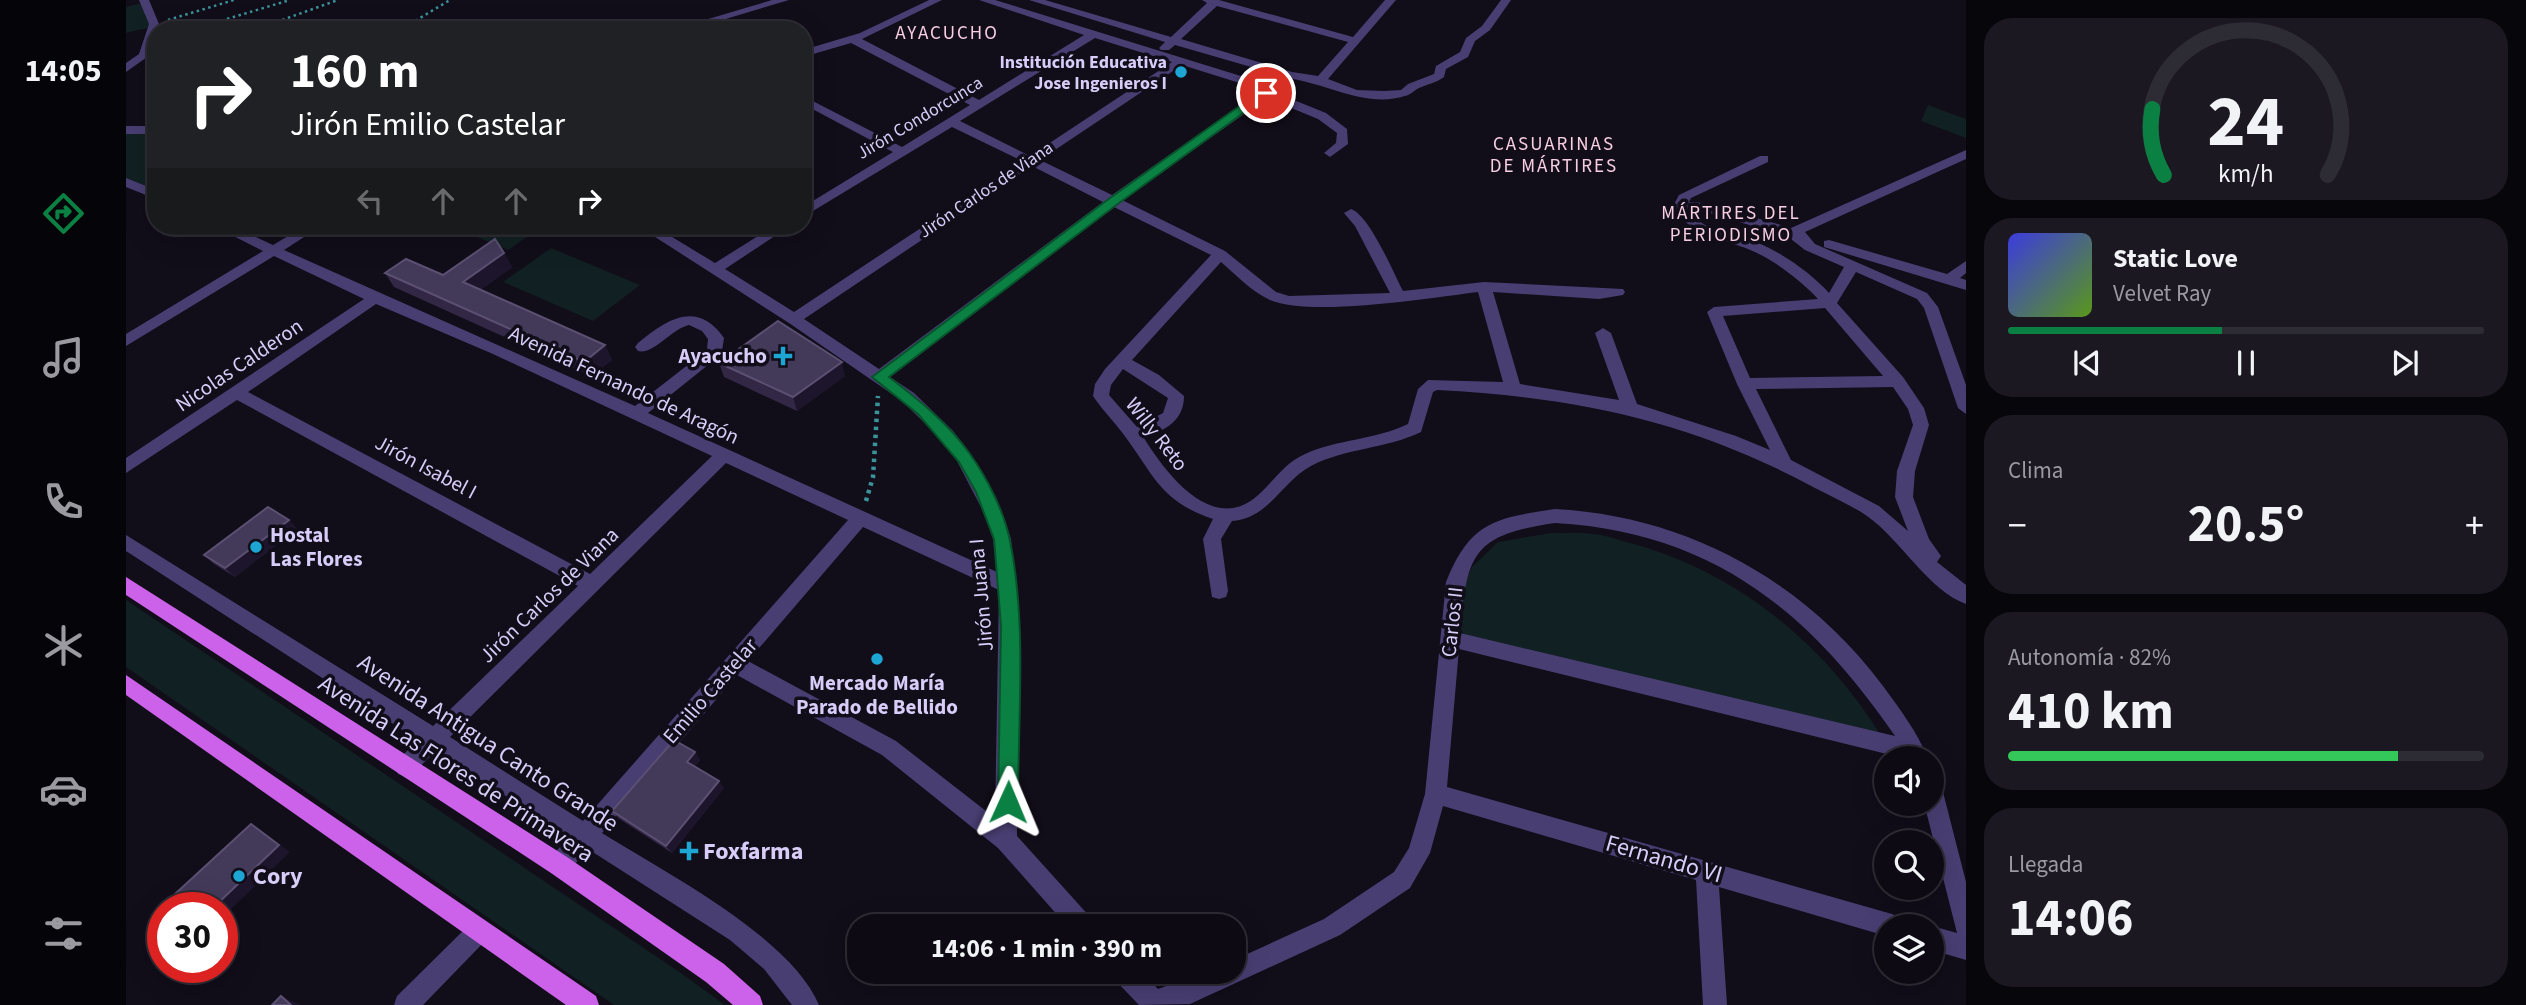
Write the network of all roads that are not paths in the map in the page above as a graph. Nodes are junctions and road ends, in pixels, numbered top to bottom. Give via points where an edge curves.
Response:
1 (144, 0) edge
2 (784, 0) edge
3 (937, 0) edge
4 (984, 0) edge
5 (1391, 0) edge
6 (1506, 0) edge
7 (1040, 1) edge
8 (1211, 1) edge
9 (750, 4) edge
10 (153, 21) edge
11 (708, 21) edge
12 (1093, 34) junction
13 (853, 39) junction
14 (1356, 41) junction
15 (1171, 42) junction
16 (147, 45) edge
17 (812, 51) edge
18 (1157, 55) junction
19 (1179, 62) junction
20 (126, 69) edge
21 (1291, 75) junction
22 (1321, 80) junction
23 (1269, 91) junction
24 (812, 104) edge
25 (980, 105) junction
26 (952, 122) junction
27 (126, 130) edge
28 (147, 130) edge
29 (902, 152) junction
30 (1329, 153) dead end
31 (1966, 154) edge
32 (1030, 159) junction
33 (1764, 159) dead end
34 (126, 182) edge
35 (147, 191) edge
36 (812, 200) edge
37 (1114, 200) junction
38 (818, 203) junction
39 (1680, 206) junction
40 (812, 207) edge
41 (1351, 213) dead end
42 (1792, 233) junction
43 (240, 235) edge
44 (299, 235) edge
45 (659, 235) edge
46 (769, 235) edge
47 (273, 251) junction
48 (1220, 254) junction
49 (1853, 265) junction
50 (1966, 265) edge
51 (714, 270) junction
52 (1949, 280) junction
53 (1966, 285) edge
54 (1484, 287) junction
55 (1618, 292) dead end
56 (1398, 295) junction
57 (375, 298) junction
58 (1830, 303) junction
59 (794, 319) junction
60 (1603, 333) dead end
61 (130, 334) edge
62 (643, 346) dead end
63 (1123, 362) junction
64 (879, 377) junction
65 (1898, 381) junction
66 (1745, 384) junction
67 (1513, 388) junction
68 (236, 392) junction
69 (1630, 408) junction
70 (1966, 408) edge
71 (635, 414) junction
72 (1133, 435) junction
73 (724, 454) junction
74 (1785, 464) junction
75 (126, 467) edge
76 (1228, 513) junction
77 (861, 517) junction
78 (126, 542) edge
79 (1948, 579) junction
80 (592, 584) junction
81 (126, 585) edge
82 (1008, 586) junction
83 (1219, 591) dead end
84 (1966, 596) edge
85 (1450, 639) junction
86 (734, 663) junction
87 (126, 684) edge
88 (434, 739) junction
89 (1885, 746) edge
90 (1912, 746) edge
91 (405, 767) junction
92 (1436, 794) junction
93 (1938, 816) edge
94 (584, 836) junction
95 (1006, 840) junction
96 (559, 865) junction
97 (1707, 872) junction
98 (1072, 914) edge
99 (1874, 921) edge
100 (1966, 927) edge
101 (479, 931) junction
102 (1944, 941) edge
103 (1966, 948) edge
104 (1136, 984) edge
105 (1155, 1004) edge
106 (406, 1005) edge
107 (587, 1005) edge
108 (751, 1005) edge
109 (807, 1005) edge
110 (1715, 1005) edge

1 - 10 street
2 - 9 street
3 - 13 street
4 - 12 street
5 - 14 street
6 - 22 street via 1486,28 1470,40 1463,57 1404,93 1355,93
7 - 15 street
8 - 14 street via 1261,10
8 - 15 street
9 - 11 street
12 - 18 street
12 - 25 street, Jirón Condorcunca
13 - 17 street
13 - 25 street
14 - 22 street
15 - 18 street
15 - 21 street
16 - 20 street via 144,55
18 - 19 street
19 - 23 street
19 - 32 street, Jirón Carlos de Viana
21 - 22 street
21 - 23 street
23 - 30 street via 1322,116 1343,132 1342,144
23 - 37 street
24 - 29 street
25 - 26 street, Jirón Condorcunca
26 - 29 street, Jirón Condorcunca
26 - 32 street
27 - 28 street
29 - 38 street, Jirón Condorcunca
31 - 42 street
32 - 37 street
32 - 59 street, Jirón Carlos de Viana
33 - 39 street via 1686,195
34 - 35 street
36 - 38 street
37 - 48 street
37 - 64 street
38 - 40 street, Jirón Condorcunca
39 - 42 street via 1699,206
39 - 58 street via 1688,220 1763,250 1794,270
41 - 56 street
42 - 49 street via 1810,247
42 - 52 street
43 - 47 street, Avenida Fernando de Aragón
44 - 47 street
45 - 51 street, Jirón Juana I
46 - 51 street
47 - 57 street, Avenida Fernando de Aragón
47 - 61 street
48 - 56 street via 1271,295 1287,301
48 - 63 street, Willy Reto
49 - 58 street
49 - 70 street via 1922,296 1931,307
50 - 52 street
51 - 59 street, Jirón Juana I
52 - 53 street
54 - 55 street
54 - 56 street
54 - 67 street
57 - 68 street, Nicolas Calderon
57 - 71 street, Avenida Fernando de Aragón
58 - 65 street
58 - 66 street via 1714,312
59 - 64 street, Jirón Juana I
60 - 69 street
62 - 71 street via 685,320 697,321 716,338 708,357
63 - 72 street, Willy Reto via 1103,384 1101,396
63 - 72 street via 1176,396 1172,415
64 - 82 street, Jirón Juana I via 923,411 964,457 994,515
65 - 66 street
65 - 79 street via 1921,425 1906,471 1904,497 1922,542
66 - 74 street
67 - 69 street
67 - 76 street via 1434,384 1426,389 1415,429 1382,442 1320,453 1303,462 1251,510
68 - 75 street, Nicolas Calderon
68 - 80 street, Jirón Isabel I
69 - 74 street via 1719,436
71 - 73 street, Avenida Fernando de Aragón
72 - 76 street, Willy Reto via 1160,477 1184,499 1200,508
73 - 77 street, Avenida Fernando de Aragón
73 - 80 street, Jirón Carlos de Viana
74 - 79 street via 1873,511
76 - 83 street via 1212,539
77 - 82 street, Avenida Fernando de Aragón
77 - 86 street, Emilio Castelar
78 - 88 street, Avenida Antigua Canto Grande
79 - 84 street
80 - 88 street, Jirón Carlos de Viana
81 - 91 main road, Avenida Las Flores de Primavera
82 - 95 street, Jirón Juana I
85 - 89 street
85 - 90 street, Carlos II via 1455,582 1480,537 1530,517 1572,515 1619,524 1669,537 1713,556 1787,600 1862,672
85 - 92 street, Carlos II
86 - 94 street, Emilio Castelar
86 - 95 street via 888,748
87 - 101 main road
88 - 91 street, Jirón Carlos de Viana
88 - 94 street, Avenida Antigua Canto Grande
91 - 96 main road, Avenida Las Flores de Primavera
92 - 97 street, Fernando VI
92 - 105 street, Carlos II via 1419,853 1393,887 1332,927
93 - 100 street
94 - 96 street, Emilio Castelar
94 - 109 street, Avenida Antigua Canto Grande via 738,932 772,961
95 - 98 street
96 - 108 main road, Avenida Las Flores de Primavera via 715,973
97 - 99 street, Fernando VI
97 - 110 street
101 - 106 street
101 - 107 main road
102 - 103 street
104 - 105 street

